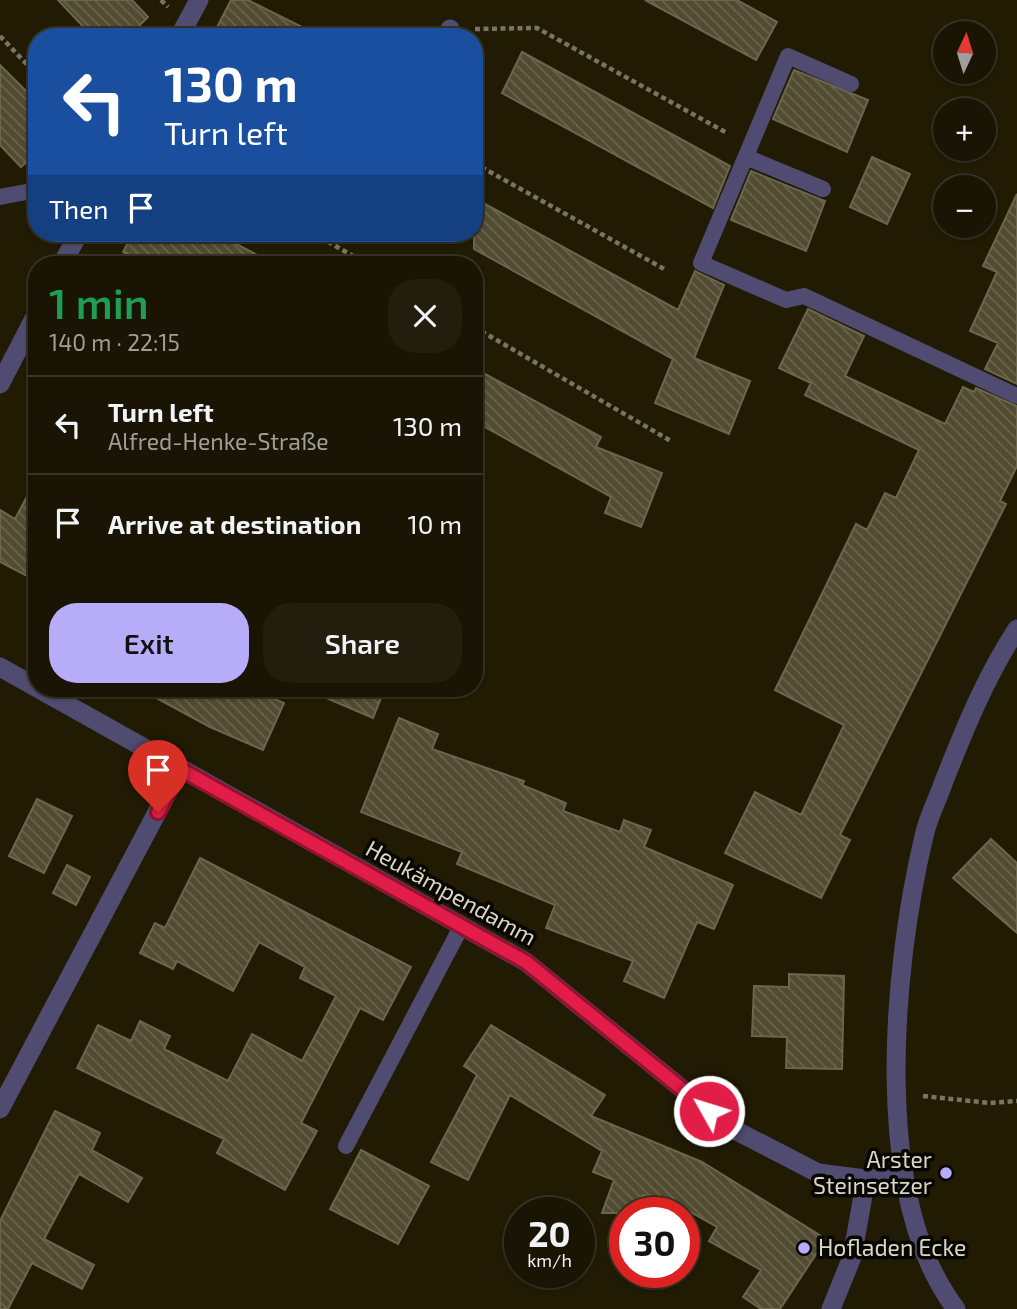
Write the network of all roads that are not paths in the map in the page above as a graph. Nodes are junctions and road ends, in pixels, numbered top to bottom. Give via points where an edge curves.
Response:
1 (199, 0) edge
2 (184, 28) edge
3 (851, 84) dead end
4 (746, 157) junction
5 (823, 189) dead end
6 (28, 192) edge
7 (0, 197) edge
8 (28, 330) edge
9 (0, 384) edge
10 (1017, 396) edge
11 (1017, 629) edge
12 (0, 667) edge
13 (28, 683) edge
14 (53, 697) edge
15 (180, 769) junction
16 (461, 927) junction
17 (0, 1109) edge
18 (346, 1146) dead end
19 (903, 1178) junction
20 (866, 1179) junction
21 (831, 1309) edge
22 (956, 1309) edge

1 - 2 street
3 - 4 lane via 788,56
4 - 5 lane
4 - 10 lane via 701,263 786,300 804,296
6 - 7 lane
8 - 9 street
11 - 19 street via 967,723 924,834 904,955 898,1094
12 - 13 street, Heukämpendamm
14 - 15 street, Heukämpendamm
15 - 16 street, Heukämpendamm
15 - 17 street
16 - 18 lane
16 - 20 street, Heukämpendamm via 526,962 729,1127 818,1172
19 - 20 street, Heukämpendamm
19 - 22 street via 918,1238
20 - 21 street via 852,1257

